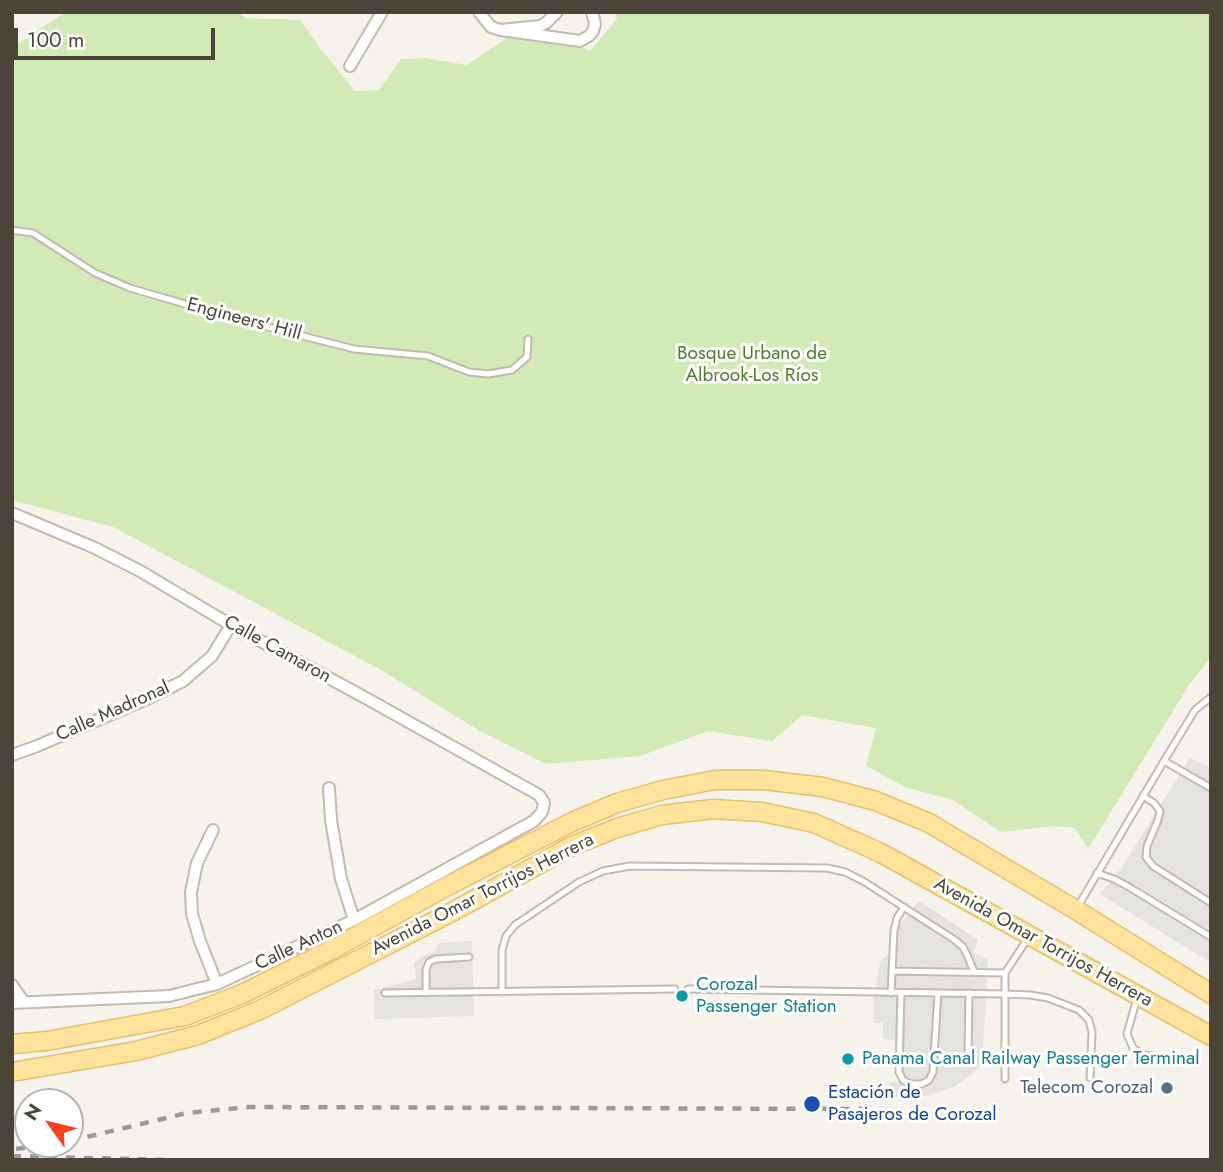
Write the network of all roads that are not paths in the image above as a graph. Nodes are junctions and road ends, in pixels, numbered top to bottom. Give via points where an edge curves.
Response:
1 (382, 12) edge
2 (479, 12) edge
3 (557, 12) edge
4 (592, 12) edge
5 (501, 30) junction
6 (350, 66) dead end
7 (12, 230) edge
8 (528, 339) dead end
9 (12, 513) edge
10 (231, 625) junction
11 (1211, 697) edge
12 (13, 753) edge
13 (1164, 761) junction
14 (329, 788) dead end
15 (1211, 788) edge
16 (538, 795) joint
17 (1143, 796) junction
18 (213, 830) dead end
19 (1097, 873) junction
20 (1211, 904) edge
21 (904, 907) junction
22 (1076, 910) junction
23 (355, 920) junction
24 (1030, 935) junction
25 (1211, 937) edge
26 (469, 957) dead end
27 (892, 971) junction
28 (974, 972) junction
29 (1005, 973) junction
30 (217, 984) junction
31 (12, 985) edge
32 (675, 989) dead end
33 (688, 989) dead end
34 (502, 992) junction
35 (901, 992) junction
36 (385, 993) dead end
37 (426, 993) junction
38 (891, 993) junction
39 (937, 993) junction
40 (969, 993) junction
41 (1004, 994) junction
42 (1211, 994) edge
43 (1138, 995) junction
44 (17, 1002) edge
45 (1211, 1036) edge
46 (12, 1044) edge
47 (968, 1055) dead end
48 (1189, 1061) dead end
49 (12, 1072) edge
50 (1090, 1078) dead end
51 (1004, 1079) dead end

1 - 6 street
2 - 5 street via 491,27
3 - 5 street via 540,26
4 - 5 street via 593,31 580,41
7 - 8 lane, Engineers' Hill via 33,233 95,273 130,288 354,349 428,356 468,372 488,374 512,370 527,357
9 - 10 street, Calle Camaron via 106,554
10 - 12 street, Calle Madronal via 212,656 183,681
10 - 16 street, Calle Camaron
11 - 13 lane via 1195,710
13 - 15 lane
13 - 17 lane
14 - 23 street via 341,879
16 - 23 street, Calle Anton via 544,803 534,821
17 - 19 lane
17 - 20 lane via 1160,811 1146,857
18 - 30 street via 197,863 191,892 192,914
19 - 22 lane
19 - 25 lane
21 - 27 lane via 894,932
21 - 28 lane via 955,940
21 - 34 lane via 845,872 827,868 630,866 603,870 515,925 502,950
22 - 42 main road, Avenida Omar Torrijos Herrera
22 - 46 main road, Avenida Omar Torrijos Herrera via 929,823 876,801 823,787 715,780 640,796 572,822 231,999 185,1016
23 - 30 street, Calle Anton
24 - 29 lane
24 - 43 main road, Avenida Omar Torrijos Herrera
24 - 49 main road, Avenida Omar Torrijos Herrera via 881,853 814,823 762,812 713,809 662,816 572,846 260,1010 198,1035 136,1051
26 - 37 lane via 429,962
27 - 28 lane
27 - 38 lane
28 - 29 lane
29 - 41 lane
30 - 44 street, Calle Anton via 170,996
31 - 44 street
32 - 34 lane
33 - 38 lane
34 - 37 lane
35 - 38 lane
35 - 39 lane
35 - 39 lane via 899,1072 910,1084 922,1084 933,1072
36 - 37 lane
39 - 40 lane
40 - 41 lane
40 - 47 lane
41 - 50 lane via 1048,998 1079,1010 1092,1032
41 - 51 lane
43 - 45 main road, Avenida Omar Torrijos Herrera
43 - 48 lane via 1127,1034 1133,1048 1144,1055

